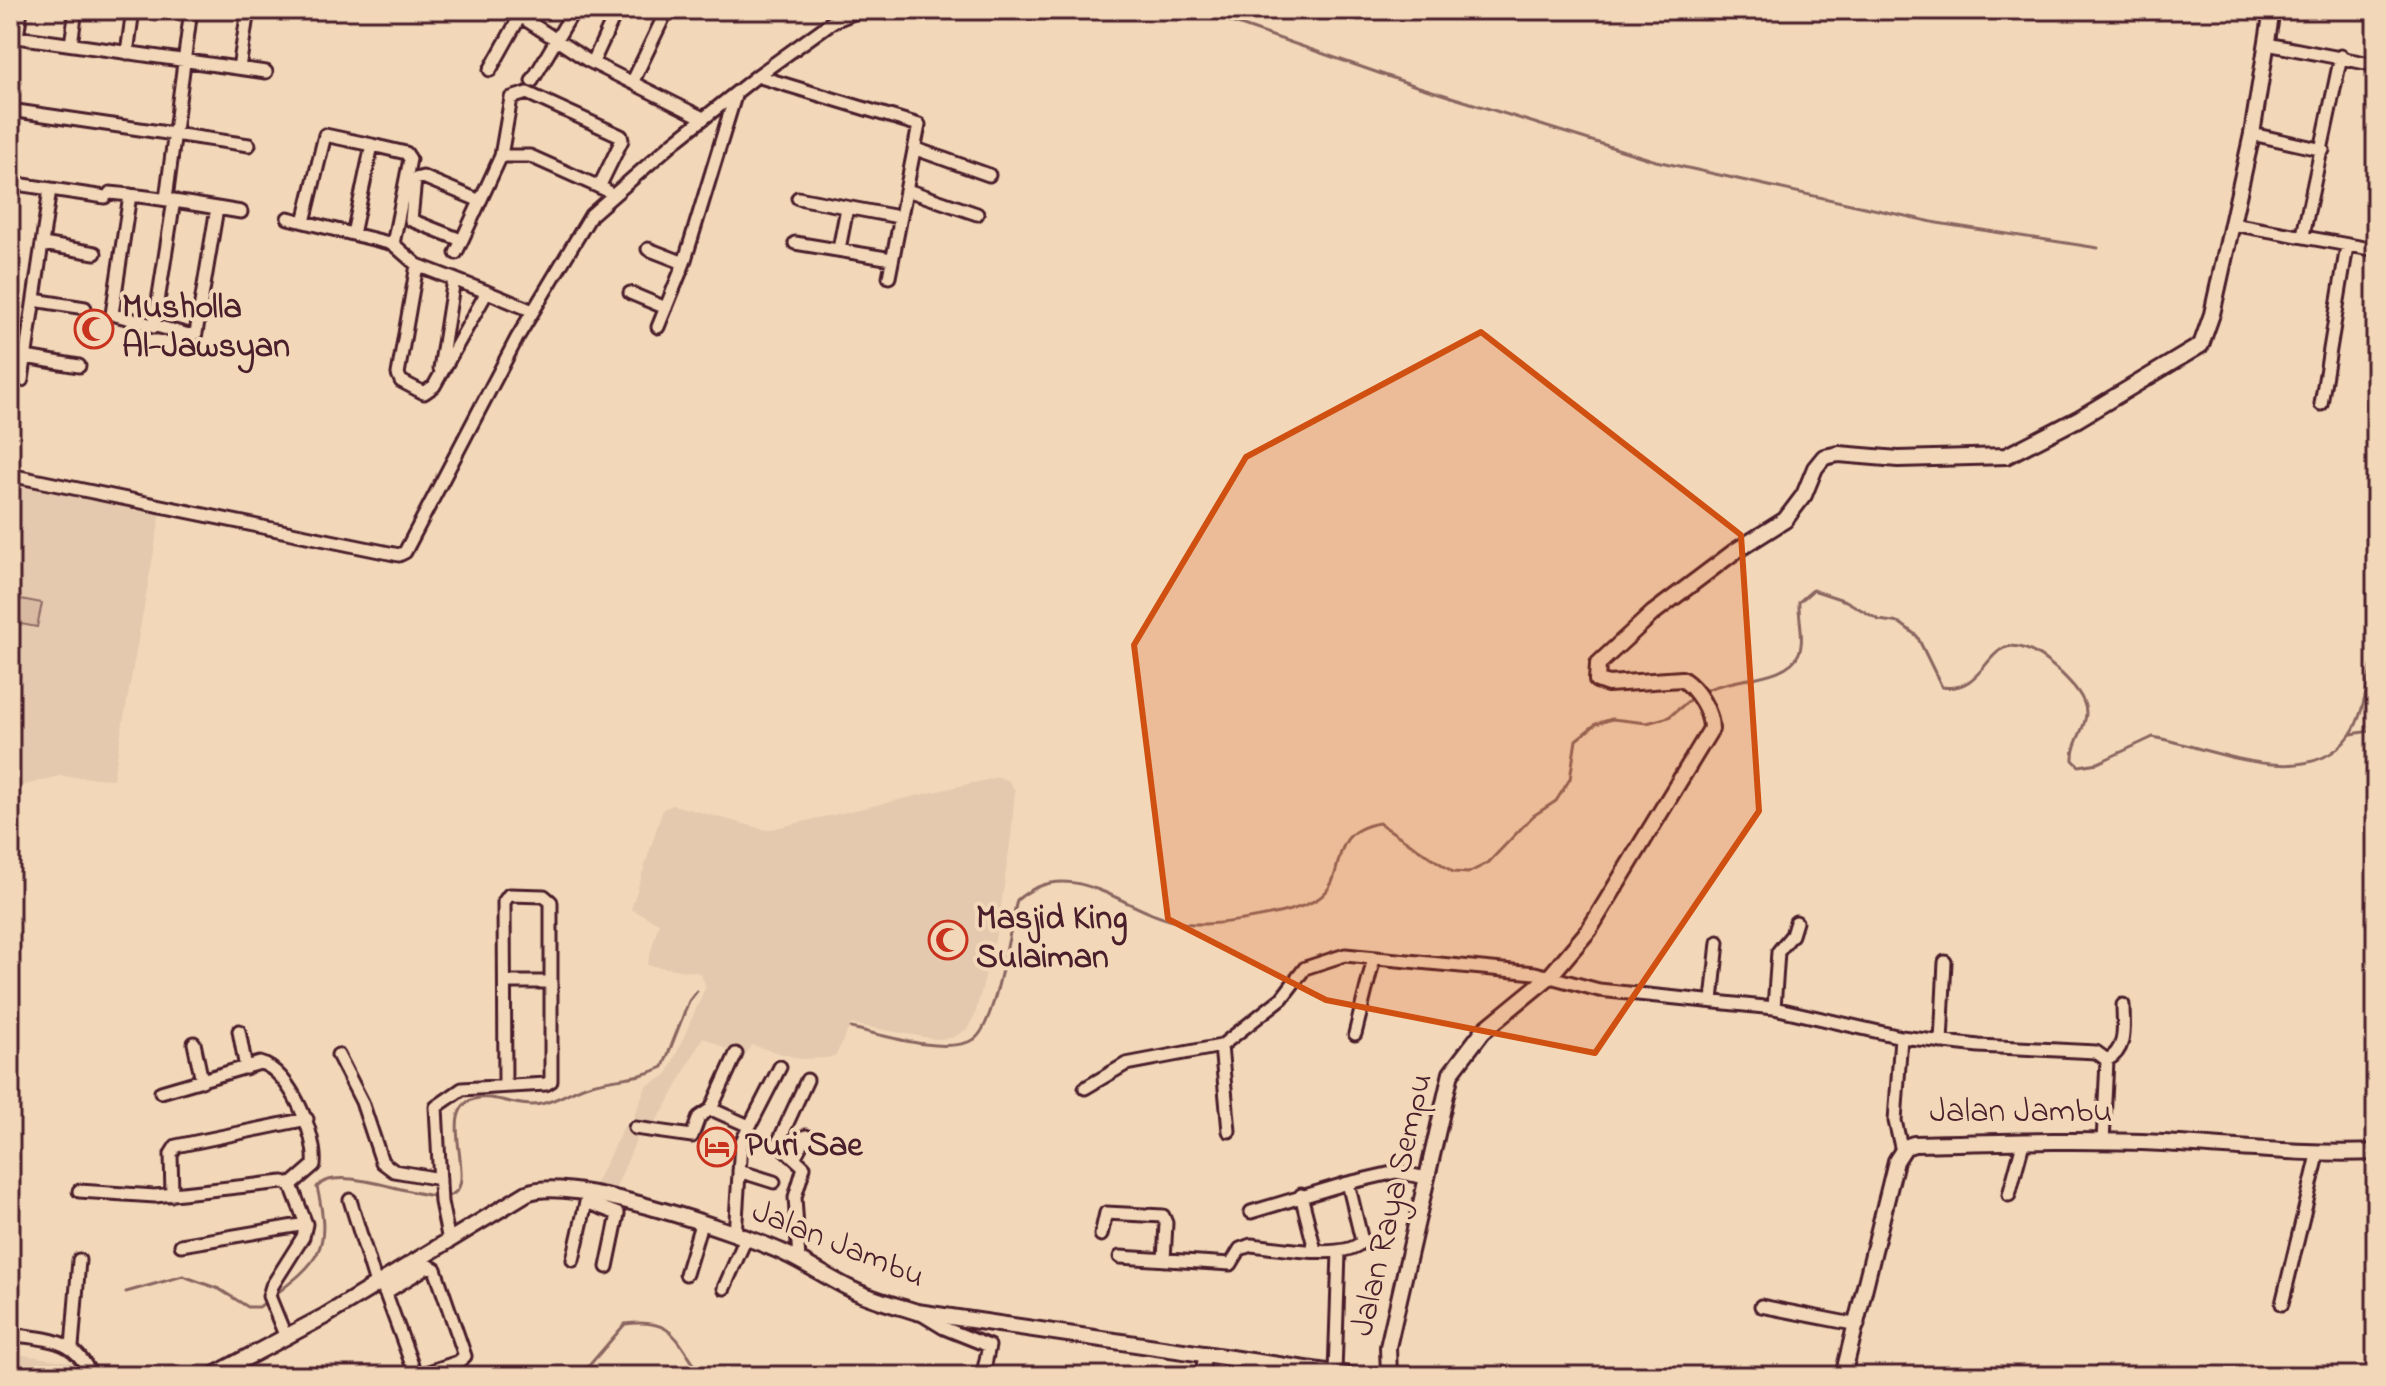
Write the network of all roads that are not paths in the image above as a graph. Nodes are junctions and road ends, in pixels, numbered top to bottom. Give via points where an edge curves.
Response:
1 (21, 10) edge
2 (76, 10) edge
3 (133, 10) edge
4 (191, 10) edge
5 (248, 10) edge
6 (574, 10) edge
7 (617, 10) edge
8 (667, 10) edge
9 (861, 10) edge
10 (2272, 10) edge
11 (522, 13) edge
12 (13, 36) edge
13 (557, 40) junction
14 (71, 44) junction
15 (2267, 44) junction
16 (127, 53) junction
17 (2341, 56) junction
18 (184, 60) junction
19 (593, 62) junction
20 (2376, 65) edge
21 (239, 68) junction
22 (490, 70) dead end
23 (266, 72) dead end
24 (757, 76) junction
25 (532, 81) dead end
26 (633, 81) junction
27 (736, 95) junction
28 (10, 110) edge
29 (703, 118) junction
30 (175, 134) junction
31 (2252, 134) junction
32 (249, 145) dead end
33 (372, 145) junction
34 (916, 149) junction
35 (2323, 150) junction
36 (501, 156) junction
37 (989, 175) dead end
38 (10, 183) edge
39 (599, 187) junction
40 (50, 189) junction
41 (907, 190) junction
42 (613, 194) junction
43 (130, 195) junction
44 (798, 198) dead end
45 (170, 200) junction
46 (478, 200) junction
47 (217, 208) junction
48 (847, 208) junction
49 (241, 212) dead end
50 (977, 214) dead end
51 (899, 217) junction
52 (288, 218) dead end
53 (304, 222) junction
54 (2232, 224) junction
55 (353, 234) junction
56 (2303, 235) junction
57 (461, 240) junction
58 (795, 243) dead end
59 (43, 244) junction
60 (393, 244) junction
61 (2347, 246) junction
62 (648, 249) dead end
63 (839, 249) junction
64 (2376, 250) edge
65 (95, 253) dead end
66 (456, 253) dead end
67 (892, 259) junction
68 (684, 263) junction
69 (417, 265) junction
70 (889, 277) dead end
71 (454, 279) junction
72 (487, 292) junction
73 (630, 293) dead end
74 (34, 300) junction
75 (85, 308) dead end
76 (666, 308) junction
77 (533, 311) junction
78 (154, 327) junction
79 (658, 327) dead end
80 (25, 357) junction
81 (79, 366) dead end
82 (439, 376) junction
83 (22, 380) dead end
84 (2321, 404) dead end
85 (10, 475) edge
86 (1796, 922) dead end
87 (1718, 942) dead end
88 (1374, 958) junction
89 (1945, 962) dead end
90 (1550, 976) junction
91 (505, 982) junction
92 (550, 982) junction
93 (1712, 1001) junction
94 (2123, 1005) dead end
95 (1774, 1008) junction
96 (239, 1031) dead end
97 (1355, 1034) dead end
98 (1901, 1037) junction
99 (1941, 1042) junction
100 (194, 1043) dead end
101 (1221, 1046) junction
102 (736, 1054) dead end
103 (338, 1055) dead end
104 (2107, 1060) junction
105 (780, 1067) dead end
106 (246, 1068) junction
107 (807, 1080) dead end
108 (202, 1081) junction
109 (505, 1085) junction
110 (1085, 1088) dead end
111 (161, 1092) dead end
112 (711, 1109) junction
113 (307, 1119) junction
114 (749, 1126) junction
115 (635, 1128) dead end
116 (1229, 1131) dead end
117 (806, 1136) dead end
118 (2103, 1142) junction
119 (2023, 1143) junction
120 (1902, 1151) junction
121 (2376, 1152) edge
122 (2318, 1155) junction
123 (794, 1158) junction
124 (739, 1171) junction
125 (1427, 1178) junction
126 (774, 1182) dead end
127 (1348, 1183) junction
128 (440, 1184) junction
129 (291, 1185) junction
130 (79, 1191) dead end
131 (172, 1195) junction
132 (1301, 1195) junction
133 (2009, 1195) dead end
134 (587, 1198) junction
135 (350, 1200) dead end
136 (1251, 1212) dead end
137 (306, 1224) junction
138 (701, 1224) junction
139 (1101, 1235) dead end
140 (740, 1237) junction
141 (449, 1241) junction
142 (181, 1245) dead end
143 (1315, 1250) junction
144 (1339, 1252) junction
145 (1120, 1257) dead end
146 (79, 1260) dead end
147 (573, 1260) dead end
148 (799, 1260) junction
149 (1164, 1260) junction
150 (607, 1267) dead end
151 (686, 1274) dead end
152 (381, 1286) junction
153 (724, 1288) dead end
154 (2282, 1304) dead end
155 (1761, 1306) dead end
156 (917, 1312) junction
157 (1001, 1325) junction
158 (1858, 1325) junction
159 (10, 1334) edge
160 (285, 1335) junction
161 (978, 1341) junction
162 (72, 1347) junction
163 (1205, 1353) junction
164 (984, 1369) dead end
165 (1335, 1373) junction
166 (91, 1376) edge
167 (212, 1376) edge
168 (416, 1376) edge
169 (1202, 1376) edge
170 (1354, 1376) edge
171 (1389, 1376) edge
172 (1843, 1376) edge

1 - 12 street
2 - 14 street
3 - 16 street
4 - 18 street
5 - 21 street
6 - 13 street
7 - 19 street
8 - 26 street
9 - 24 street via 832,22
10 - 15 street
11 - 13 street
11 - 22 street
12 - 14 street
13 - 19 street
13 - 25 street
14 - 16 street
15 - 17 street
15 - 31 street
16 - 18 street
17 - 20 street
17 - 35 street
18 - 21 street
18 - 30 street
19 - 26 street
21 - 23 street
24 - 27 street
24 - 34 street via 916,123 921,128
26 - 29 street
27 - 29 street
27 - 68 street
28 - 30 street
29 - 42 street
30 - 32 street
30 - 45 street
31 - 35 street
31 - 54 street
33 - 53 street via 325,135
33 - 55 street
33 - 60 street via 406,153 410,159
34 - 37 street
34 - 41 street
35 - 56 street
36 - 39 street via 530,156
36 - 39 street via 511,98 527,93 621,136
36 - 46 street
38 - 40 street
39 - 42 street
40 - 43 street
40 - 59 street
41 - 50 street
41 - 51 street
42 - 77 street via 584,225
43 - 45 street
43 - 78 street via 112,314
44 - 48 street
45 - 47 street
45 - 78 street
46 - 57 street
46 - 57 street via 423,177 415,179 411,220
47 - 49 street
47 - 78 street via 199,329 189,335
48 - 51 street
48 - 63 street
51 - 67 street
52 - 53 street
53 - 55 street
54 - 56 street
54 - 90 street, Jalan Raya Sempu via 2208,335 2194,352 2006,456 1824,457 1785,520 1653,613 1606,655 1597,680 1608,684 1675,678 1690,685 1711,720 1708,737 1599,917
55 - 60 street
56 - 61 street
57 - 66 street
58 - 63 street
59 - 65 street
59 - 74 street
60 - 69 street
61 - 64 street
61 - 84 street
62 - 68 street
63 - 67 street
67 - 70 street
68 - 76 street
69 - 71 street
69 - 82 street via 399,378 424,393
71 - 72 street
71 - 82 street
72 - 77 street
72 - 82 street
73 - 76 street
74 - 75 street
74 - 80 street
76 - 79 street
77 - 85 street via 399,555
80 - 81 street
80 - 83 street
86 - 95 street via 1778,952
87 - 93 street
88 - 90 street
88 - 97 street
88 - 101 street via 1345,955 1305,968 1282,998
89 - 99 street
90 - 93 street via 1599,990
90 - 125 street, Jalan Raya Sempu via 1483,1031 1455,1066
91 - 92 street
91 - 92 street via 505,898 544,896 551,902
91 - 109 street
92 - 109 street via 551,1081
93 - 95 street
94 - 104 street via 2122,1046
95 - 98 street
96 - 106 street
98 - 99 street
98 - 120 street via 1895,1121
99 - 104 street via 2096,1052
100 - 108 street
101 - 110 street via 1126,1064
101 - 116 street
102 - 112 street
103 - 128 street via 362,1102 382,1162 394,1171
104 - 118 street
105 - 114 street
106 - 108 street
106 - 113 street via 260,1063 278,1073
107 - 123 street via 778,1143
108 - 111 street
109 - 128 street via 462,1089 436,1107
112 - 114 street
112 - 115 street via 697,1121 694,1135
113 - 129 street via 314,1165
113 - 131 street via 176,1146 171,1154
114 - 124 street via 741,1143
117 - 123 street
118 - 119 street, Jalan Jambu
118 - 122 street, Jalan Jambu
119 - 120 street, Jalan Jambu via 1914,1144
119 - 133 street
120 - 158 street, Jalan Jambu
121 - 122 street, Jalan Jambu
122 - 154 street
123 - 148 street via 804,1167 795,1197
124 - 126 street
124 - 140 street
125 - 127 street via 1396,1172
125 - 171 street, Jalan Raya Sempu via 1388,1347
127 - 132 street
127 - 144 street via 1362,1241
128 - 141 street
129 - 131 street
129 - 137 street
130 - 131 street
132 - 136 street
132 - 143 street
134 - 138 street, Jalan Jambu
134 - 141 street, Jalan Jambu via 536,1189
134 - 147 street
134 - 150 street via 618,1214
135 - 152 street
137 - 142 street
137 - 160 street via 299,1247 272,1286 271,1302
138 - 140 street, Jalan Jambu
138 - 151 street
139 - 149 street via 1106,1213 1163,1216
140 - 148 street, Jalan Jambu
140 - 153 street
141 - 152 street, Jalan Jambu
143 - 144 street
143 - 149 street via 1251,1245 1240,1249 1231,1264
144 - 165 street
145 - 149 street
146 - 162 street
148 - 156 street, Jalan Jambu via 864,1296
152 - 160 street, Jalan Jambu
152 - 168 street
152 - 168 street via 429,1266 435,1269 465,1356
155 - 158 street
156 - 157 street, Jalan Jambu
156 - 161 street
157 - 161 street
157 - 163 street, Jalan Jambu
158 - 172 street, Jalan Jambu
159 - 162 street
160 - 167 street, Jalan Jambu
161 - 164 street via 989,1347
162 - 166 street
163 - 165 street, Jalan Jambu
163 - 169 street
165 - 170 street, Jalan Jambu

